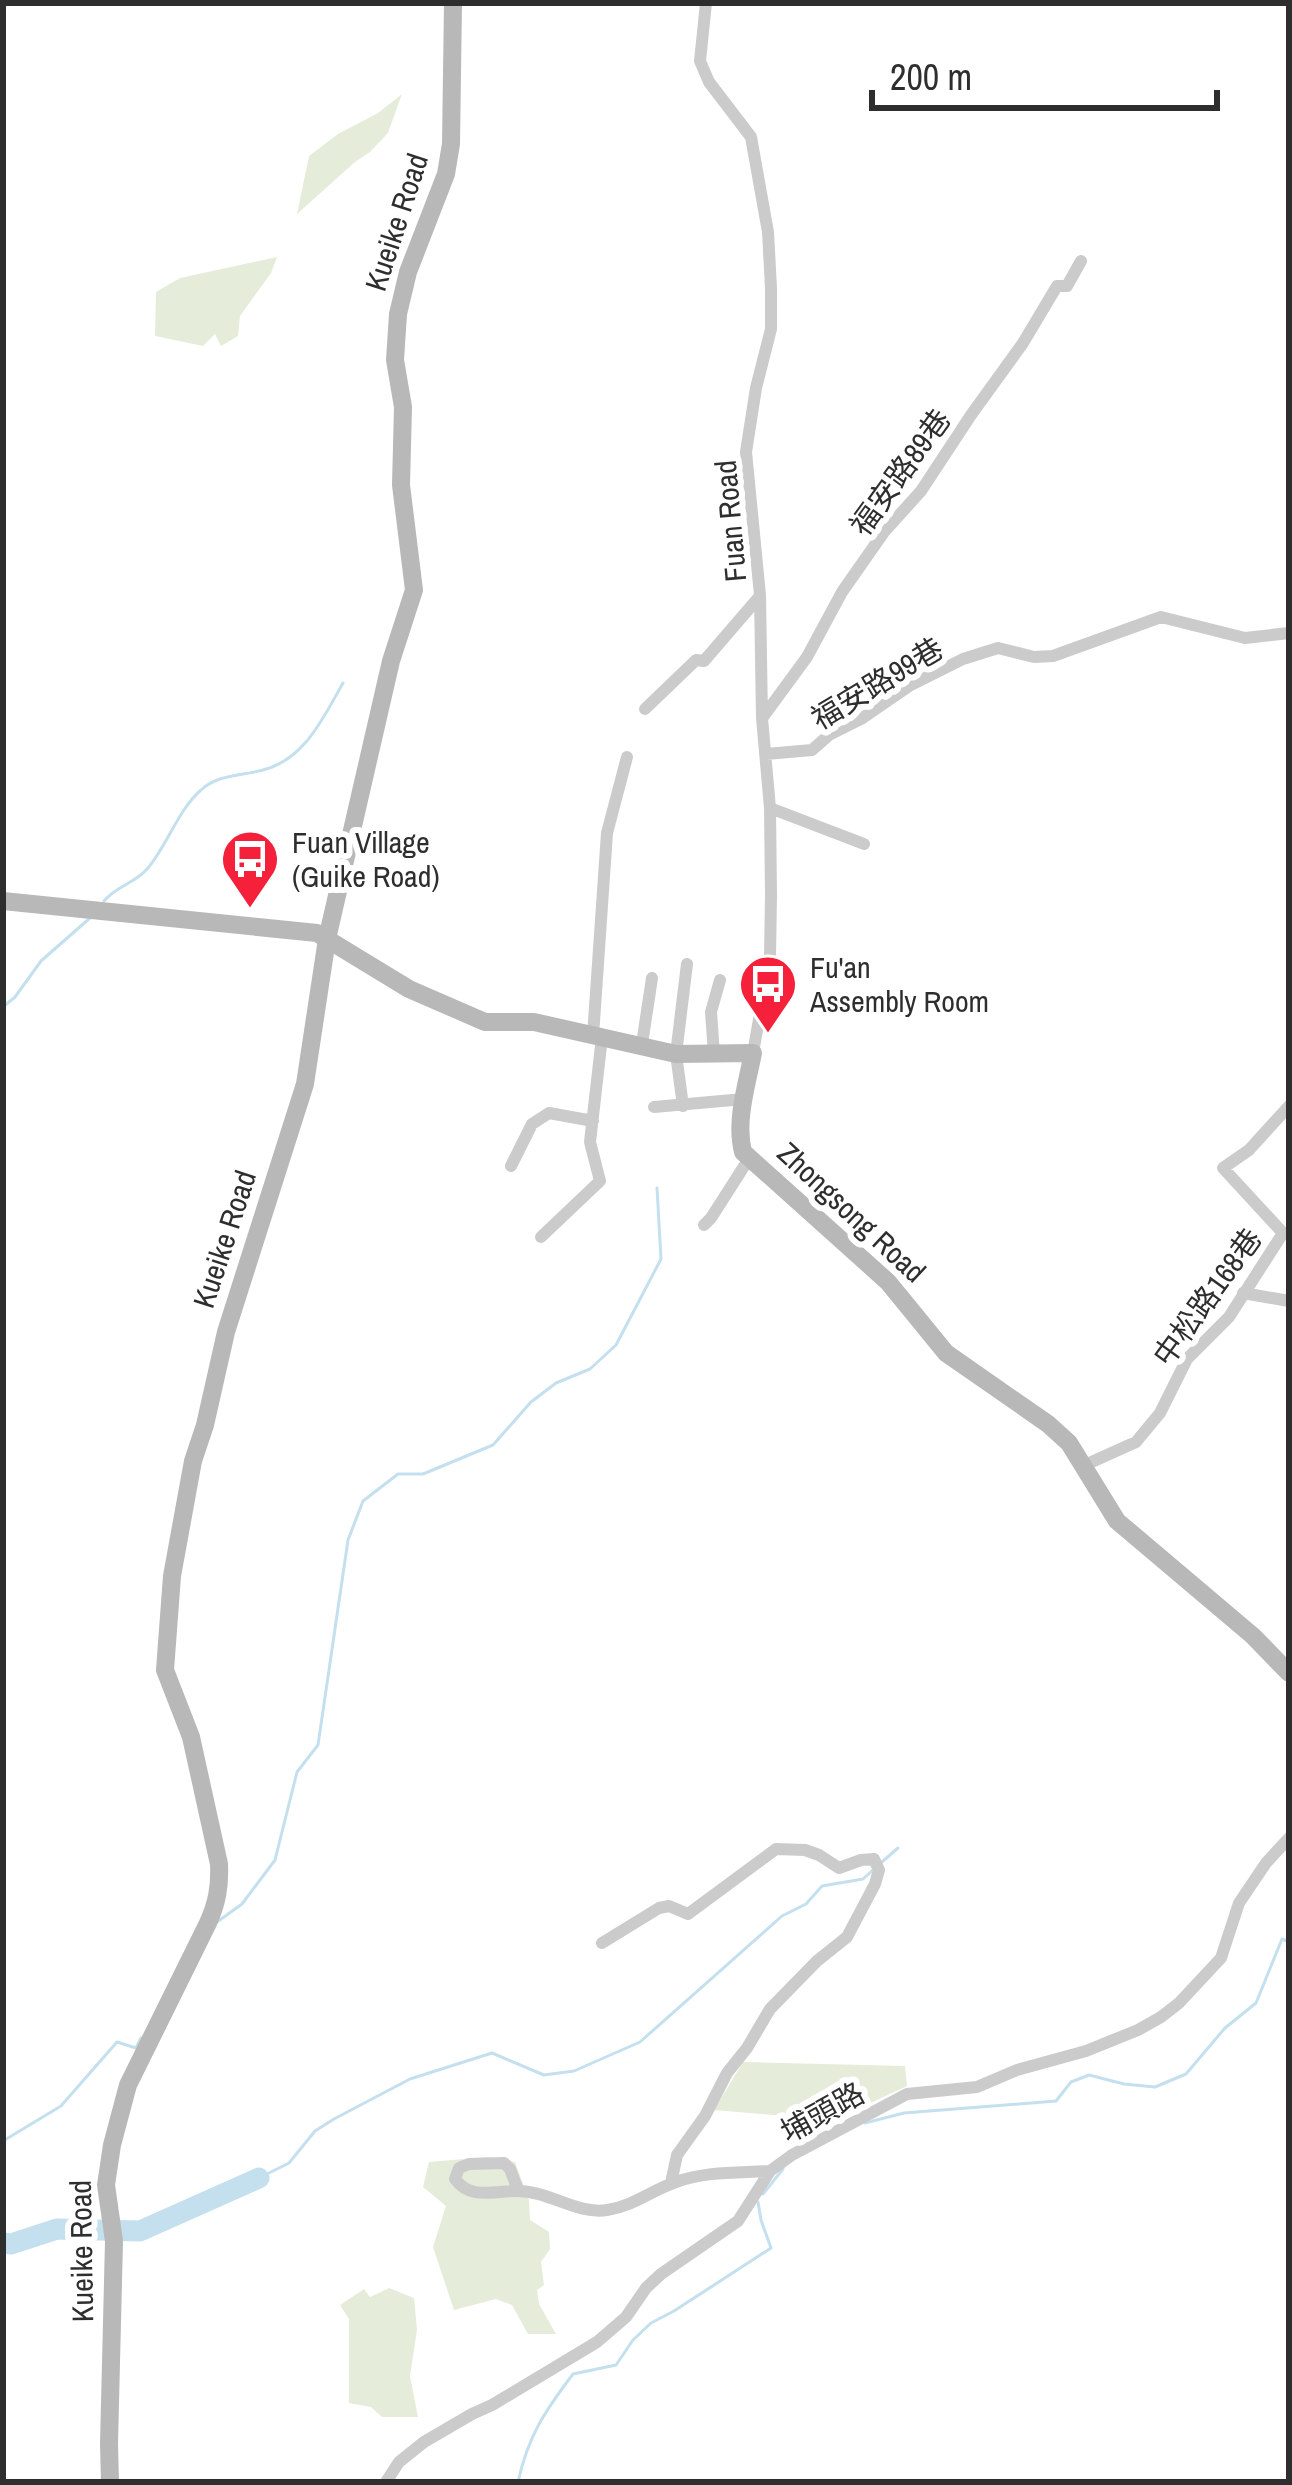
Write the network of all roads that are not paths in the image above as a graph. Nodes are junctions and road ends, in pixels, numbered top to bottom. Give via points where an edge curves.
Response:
1 (453, 3) edge
2 (706, 3) edge
3 (1082, 261) dead end
4 (760, 596) junction
5 (1289, 633) edge
6 (645, 709) dead end
7 (762, 718) junction
8 (766, 754) junction
9 (627, 758) dead end
10 (770, 808) junction
11 (865, 844) dead end
12 (3, 901) edge
13 (326, 939) junction
14 (688, 964) dead end
15 (652, 978) dead end
16 (720, 980) dead end
17 (597, 1037) junction
18 (642, 1045) junction
19 (753, 1053) junction
20 (676, 1054) junction
21 (714, 1054) junction
22 (744, 1099) junction
23 (683, 1106) junction
24 (1289, 1106) edge
25 (654, 1107) dead end
26 (593, 1121) junction
27 (749, 1157) junction
28 (511, 1166) dead end
29 (704, 1225) dead end
30 (1286, 1229) edge
31 (541, 1237) dead end
32 (1243, 1293) junction
33 (1289, 1301) edge
34 (1085, 1465) junction
35 (1289, 1673) edge
36 (1289, 1838) edge
37 (602, 1943) dead end
38 (770, 2171) junction
39 (671, 2183) junction
40 (518, 2190) junction
41 (110, 2482) edge
42 (386, 2482) edge

1 - 13 street, Kueike Road via 446,174 398,314 400,485 414,590
2 - 4 street, Fuan Road via 700,61 751,137 768,232 771,329 746,452
3 - 7 street, 福安路89巷 via 884,532
4 - 6 street via 704,661
4 - 7 street, Fuan Road
5 - 8 street, 福安路99巷 via 1245,638 1161,617 1053,656 998,648 909,686 812,750
7 - 8 street, Fuan Road
8 - 10 street, Fuan Road
9 - 17 street via 607,833
10 - 11 street
10 - 19 street, Fuan Road via 770,958
12 - 13 street
13 - 17 street via 485,1022 533,1022
13 - 41 street, Kueike Road via 304,1084 226,1332 172,1576 165,1670 191,1737 220,1883 128,2085 112,2145
14 - 20 street
15 - 18 street
16 - 21 street via 711,1012
17 - 18 street
17 - 26 street
18 - 20 street
19 - 21 street
19 - 22 street, Zhongsong Road
20 - 21 street
20 - 23 street
22 - 23 street
22 - 27 street, Zhongsong Road via 740,1141
23 - 25 street
24 - 30 street, 中松路168巷 via 1223,1168
26 - 28 street via 549,1113 532,1124
26 - 31 street via 600,1181
27 - 29 street
27 - 34 street, Zhongsong Road via 888,1282 946,1353 1048,1424
30 - 32 street, 中松路168巷
32 - 33 street
32 - 34 street, 中松路168巷 via 1187,1359 1136,1442
34 - 35 street, Zhongsong Road via 1117,1521
36 - 38 street, 埔頭路 via 1239,1903 1221,1958 1161,2017 977,2087 907,2094
37 - 39 street via 659,1908 688,1914 776,1849 805,1850 838,1868 874,1859 879,1870 847,1937 770,2009 727,2073 676,2155
38 - 39 street
38 - 42 street, 埔頭路 via 738,2221 661,2274 597,2342 424,2442
39 - 40 street via 630,2206 590,2212
40 - 40 street via 476,2193 455,2179 469,2164 504,2163

